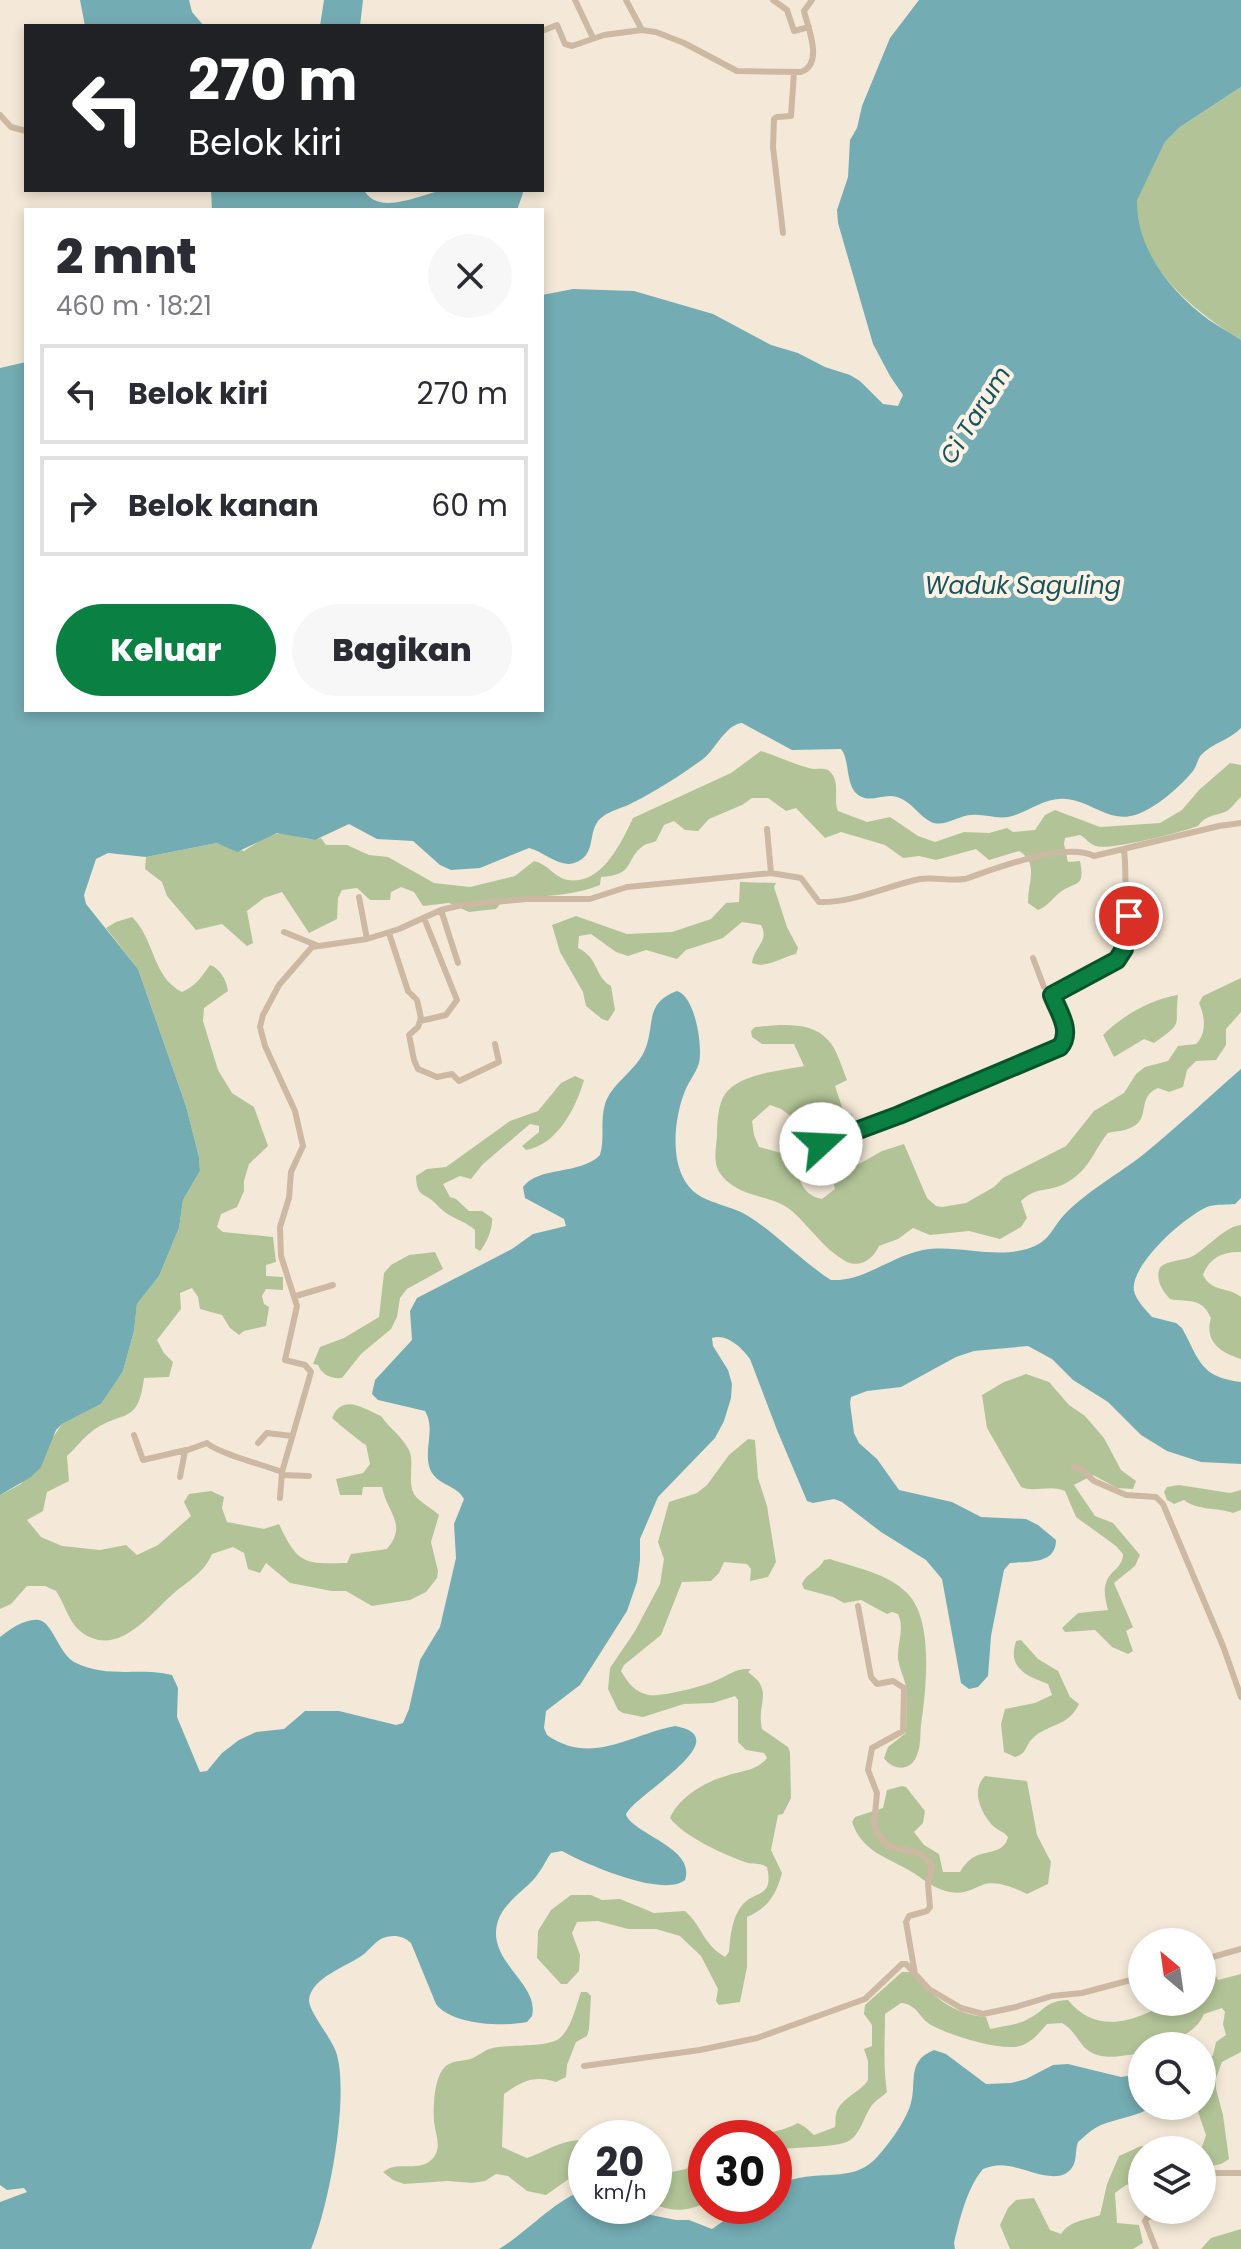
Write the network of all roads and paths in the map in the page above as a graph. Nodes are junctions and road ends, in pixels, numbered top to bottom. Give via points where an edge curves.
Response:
1 (575, 0) edge
2 (626, 0) edge
3 (773, 0) edge
4 (812, 0) edge
5 (809, 27) junction
6 (544, 30) edge
7 (642, 30) junction
8 (593, 38) junction
9 (794, 72) junction
10 (0, 115) edge
11 (24, 130) edge
12 (783, 233) dead end
13 (1241, 823) edge
14 (767, 829) dead end
15 (1124, 850) junction
16 (771, 873) junction
17 (359, 897) dead end
18 (441, 910) junction
19 (424, 918) junction
20 (284, 932) dead end
21 (389, 933) junction
22 (367, 939) junction
23 (316, 945) junction
24 (1033, 958) dead end
25 (458, 963) dead end
26 (1052, 995) junction
27 (420, 1021) junction
28 (495, 1044) dead end
29 (821, 1144) dead end
30 (333, 1285) dead end
31 (296, 1296) junction
32 (134, 1435) dead end
33 (292, 1436) junction
34 (258, 1443) dead end
35 (186, 1450) junction
36 (1074, 1467) dead end
37 (282, 1473) junction
38 (309, 1476) dead end
39 (180, 1477) dead end
40 (280, 1498) dead end
41 (858, 1606) dead end
42 (1241, 1697) edge
43 (1241, 1949) edge
44 (1216, 1956) edge
45 (915, 1974) junction
46 (1128, 1981) edge
47 (584, 2066) dead end
48 (1216, 2173) edge
49 (1241, 2173) edge
50 (1146, 2224) edge
51 (1156, 2249) edge

1 - 8 street
2 - 7 street
3 - 5 street via 787,10 794,31
4 - 5 street via 804,11
5 - 9 street via 811,64
6 - 8 street via 557,25 565,44 572,46
7 - 8 street
7 - 9 street via 676,39 737,71
9 - 12 street via 791,116 774,119
10 - 11 street via 11,127
13 - 15 street
14 - 16 street
15 - 16 street via 1094,856 1083,851 1053,853 965,879 920,879 822,903 801,878
15 - 26 street via 1124,897 1130,913 1121,920 1124,950 1116,961
16 - 18 street via 627,887 590,899 527,899
17 - 22 street
18 - 19 street
18 - 25 street
19 - 21 street
19 - 27 street via 457,1000 446,1015
20 - 23 street
21 - 22 street
21 - 27 street via 408,991 417,1000
22 - 23 street
23 - 31 street via 279,985 260,1027 295,1111 303,1146 291,1172 280,1227 281,1256
24 - 26 street
26 - 29 street via 1065,1025 1060,1047
27 - 28 street via 409,1040 416,1066 431,1076 452,1074 459,1081 499,1062
30 - 31 street
31 - 33 street via 285,1360 307,1365 311,1372
32 - 35 street via 143,1460
33 - 34 street via 267,1433
33 - 37 street
35 - 37 street via 208,1444 214,1451
35 - 39 street
36 - 42 street via 1126,1495 1156,1497 1163,1504
37 - 38 street
37 - 40 street
41 - 45 street via 871,1677 877,1684 893,1681 904,1688 903,1731 872,1748 868,1770 877,1793 874,1827 888,1846 921,1854 932,1865 930,1907 906,1922
43 - 44 street
45 - 46 street via 961,2008 983,2014
45 - 47 street via 900,1965 865,1999 740,2043
48 - 49 street
50 - 51 street

